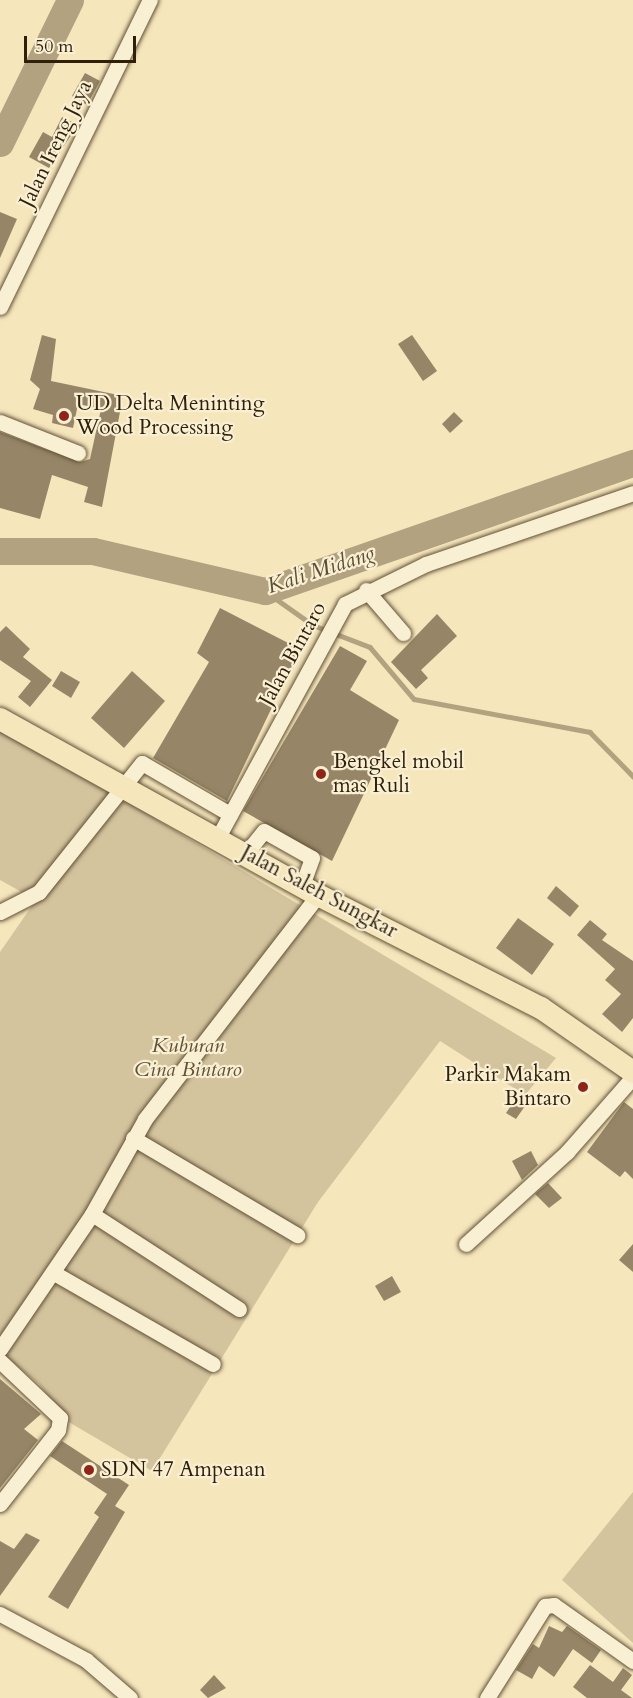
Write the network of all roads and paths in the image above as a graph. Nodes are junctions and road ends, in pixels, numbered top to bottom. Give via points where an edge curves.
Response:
1 (150, 0) edge
2 (0, 306) edge
3 (0, 422) edge
4 (78, 453) dead end
5 (633, 493) edge
6 (366, 590) junction
7 (403, 633) dead end
8 (0, 718) edge
9 (124, 787) junction
10 (230, 814) junction
11 (217, 839) junction
12 (310, 891) junction
13 (0, 912) edge
14 (633, 1075) edge
15 (133, 1138) junction
16 (92, 1214) junction
17 (297, 1235) dead end
18 (466, 1244) dead end
19 (54, 1273) junction
20 (239, 1309) dead end
21 (0, 1348) edge
22 (0, 1361) edge
23 (213, 1364) dead end
24 (0, 1504) edge
25 (0, 1614) edge
26 (633, 1661) edge
27 (130, 1698) edge
28 (487, 1698) edge

1 - 2 street, Jalan Ireng Jaya
3 - 4 street
5 - 6 street, Jalan Bintaro via 426,564
6 - 7 street
6 - 10 street, Jalan Bintaro via 333,620
8 - 9 highway, Jalan Saleh Sungkar
9 - 10 street via 145,763
9 - 11 highway, Jalan Saleh Sungkar
9 - 13 street via 39,892
10 - 11 street, Jalan Bintaro
11 - 12 highway, Jalan Saleh Sungkar
12 - 14 highway, Jalan Saleh Sungkar via 541,1008
12 - 15 street
14 - 18 street via 567,1152
15 - 16 street
15 - 17 street
16 - 19 street
16 - 20 street
19 - 21 street
19 - 23 street
22 - 24 street via 60,1418 58,1430
25 - 27 street via 86,1660
26 - 28 street via 554,1605 545,1606

